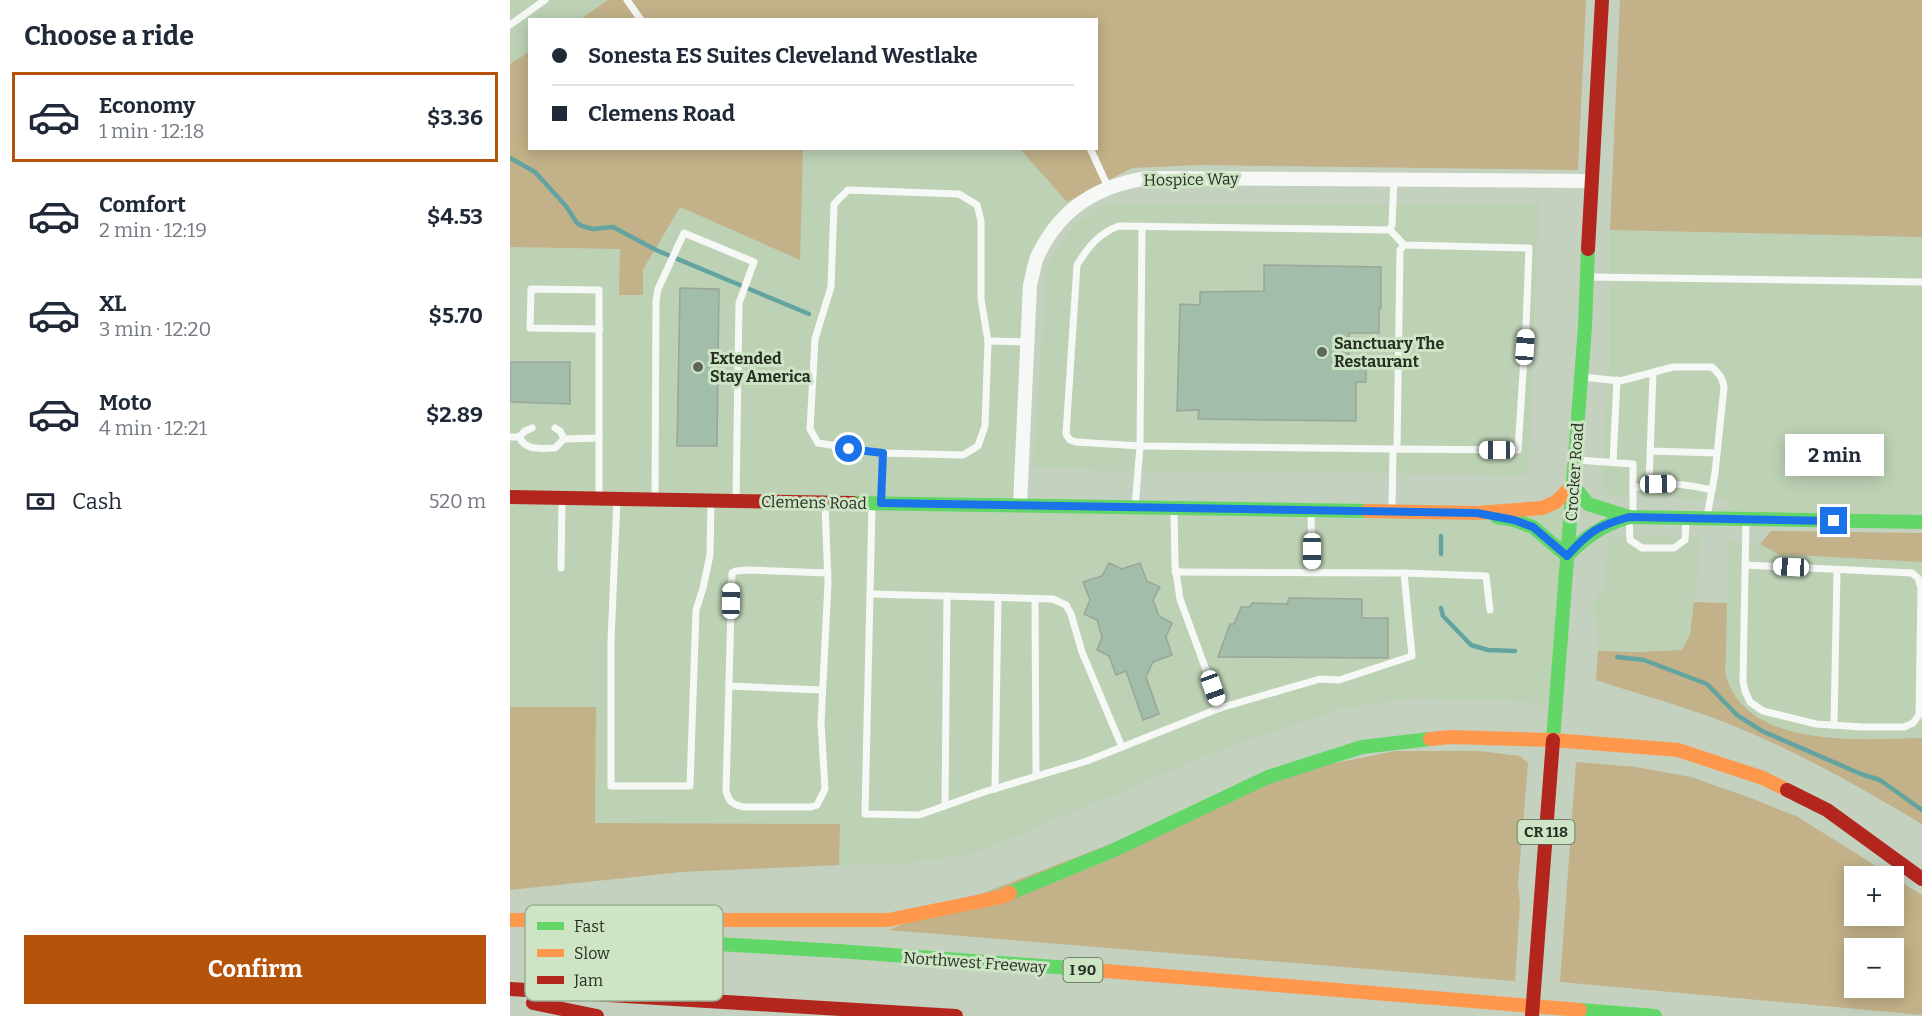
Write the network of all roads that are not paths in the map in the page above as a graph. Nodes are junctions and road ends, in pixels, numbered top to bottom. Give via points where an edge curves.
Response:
1 (545, 0) edge
2 (627, 0) edge
3 (1602, 0) edge
4 (640, 18) edge
5 (510, 25) edge
6 (1091, 150) edge
7 (1394, 179) junction
8 (1591, 181) junction
9 (1108, 187) junction
10 (1142, 226) junction
11 (1390, 230) junction
12 (1404, 245) junction
13 (1587, 277) junction
14 (1922, 282) edge
15 (600, 329) junction
16 (988, 341) junction
17 (1028, 342) junction
18 (1653, 373) junction
19 (1581, 377) junction
20 (1617, 380) junction
21 (1616, 405) junction
22 (1625, 405) dead end
23 (1615, 421) junction
24 (1625, 422) dead end
25 (532, 428) dead end
26 (555, 428) dead end
27 (510, 437) edge
28 (519, 437) junction
29 (1614, 437) junction
30 (1623, 437) dead end
31 (599, 438) junction
32 (564, 439) junction
33 (1642, 439) dead end
34 (1651, 439) junction
35 (1140, 446) junction
36 (1395, 449) junction
37 (1650, 451) junction
38 (883, 453) junction
39 (1717, 453) junction
40 (1574, 460) junction
41 (1613, 462) junction
42 (1633, 464) junction
43 (1649, 464) junction
44 (1573, 485) junction
45 (1649, 485) junction
46 (1633, 488) junction
47 (1712, 490) junction
48 (510, 498) edge
49 (562, 498) junction
50 (599, 499) junction
51 (617, 499) junction
52 (656, 500) junction
53 (711, 500) junction
54 (736, 501) junction
55 (825, 502) junction
56 (877, 503) junction
57 (1020, 505) junction
58 (1135, 507) junction
59 (1174, 507) junction
60 (1311, 509) junction
61 (1392, 512) junction
62 (1477, 513) junction
63 (1631, 517) junction
64 (1686, 518) junction
65 (1707, 519) junction
66 (1746, 519) junction
67 (1922, 522) edge
68 (1567, 556) junction
69 (1745, 565) junction
70 (561, 568) dead end
71 (1837, 570) junction
72 (1175, 572) junction
73 (1312, 572) junction
74 (828, 573) junction
75 (1404, 573) junction
76 (871, 594) junction
77 (947, 596) junction
78 (998, 598) junction
79 (1035, 599) junction
80 (1490, 610) dead end
81 (729, 686) junction
82 (822, 690) junction
83 (1220, 708) junction
84 (1834, 725) junction
85 (1553, 740) junction
86 (1122, 747) junction
87 (1036, 776) junction
88 (995, 789) junction
89 (945, 806) junction
90 (1922, 879) edge
91 (723, 920) edge
92 (510, 933) edge
93 (525, 934) edge
94 (723, 943) edge
95 (510, 989) edge
96 (525, 990) edge
97 (510, 998) edge
98 (717, 1001) edge
99 (597, 1016) edge
100 (956, 1016) edge
101 (1532, 1016) edge
102 (1654, 1016) edge

1 - 5 lane
2 - 4 lane
3 - 8 main road, Crocker Road / CR 118
6 - 9 lane
7 - 8 street, Hospice Way
7 - 9 street, Hospice Way via 1147,178
7 - 11 lane
8 - 13 main road, Crocker Road / CR 118
9 - 17 street, Hospice Way via 1070,212 1038,255 1030,285
10 - 11 lane
10 - 35 lane
10 - 35 lane via 1108,230 1090,244 1077,266 1066,434 1076,442
11 - 12 lane
12 - 36 lane via 1400,250
12 - 36 lane via 1529,248 1526,326 1518,450
13 - 14 lane
13 - 19 main road, Crocker Road / CR 118
15 - 15 lane via 599,290 531,289 530,328
15 - 31 lane
16 - 17 lane
16 - 38 lane via 985,426 978,446 963,455
16 - 38 lane via 981,299 981,221 977,205 959,194 848,190 834,204 831,287 815,339 810,429 818,443
17 - 57 street, Hospice Way
18 - 20 lane
18 - 34 lane via 1648,406
18 - 39 lane via 1673,368 1712,368 1723,379
19 - 20 lane
19 - 40 main road, Crocker Road / CR 118
20 - 21 lane
21 - 22 lane
21 - 23 lane
23 - 24 lane
23 - 29 lane
25 - 28 lane
26 - 32 lane
27 - 28 lane
28 - 32 lane via 530,448 555,448
29 - 30 lane
29 - 41 lane
31 - 32 lane
31 - 50 lane
33 - 34 lane
34 - 37 lane
35 - 36 lane
35 - 58 lane
36 - 61 lane
37 - 39 lane via 1676,455
37 - 43 lane
38 - 56 lane
39 - 47 lane
40 - 41 lane
40 - 44 main road, Crocker Road / CR 118
41 - 42 lane
42 - 43 lane
42 - 46 lane
43 - 45 lane
44 - 62 main road, Clemens Road via 1556,502 1542,508
44 - 63 main road via 1588,504
44 - 68 main road, Crocker Road / CR 118
45 - 46 lane
45 - 47 lane via 1675,480
46 - 63 lane
47 - 65 lane
48 - 49 main road, Clemens Road
49 - 50 main road, Clemens Road
49 - 70 lane
50 - 51 main road, Clemens Road
51 - 52 main road, Clemens Road
51 - 53 lane via 611,642 611,786 690,786 696,610 710,555
52 - 53 main road, Clemens Road
52 - 54 lane via 656,301 684,233 754,262 740,303
53 - 54 main road, Clemens Road
54 - 55 main road, Clemens Road
55 - 56 main road, Clemens Road
55 - 74 lane
56 - 57 main road, Clemens Road
56 - 76 lane
57 - 58 main road, Clemens Road
58 - 59 main road, Clemens Road
59 - 60 main road, Clemens Road
59 - 72 lane
60 - 61 main road, Clemens Road
60 - 73 lane
61 - 62 main road, Clemens Road
62 - 68 main road, Clemens Road via 1533,527
63 - 64 main road
63 - 64 lane via 1630,540 1642,548 1674,548 1684,540
63 - 68 main road via 1591,532
64 - 65 main road
65 - 66 main road
66 - 67 main road
66 - 69 lane
68 - 85 main road, Crocker Road / CR 118
69 - 71 lane
69 - 84 lane via 1743,681 1750,702 1763,711
71 - 84 lane
71 - 84 lane via 1912,573 1918,578 1919,715 1904,727
72 - 73 lane
72 - 83 lane via 1180,599
73 - 75 lane
74 - 81 lane via 732,573
74 - 82 lane
75 - 80 lane via 1486,576
75 - 83 lane via 1412,656 1339,680 1320,679
76 - 77 lane
76 - 89 lane via 865,814 919,815
77 - 78 lane
77 - 89 lane
78 - 79 lane
78 - 88 lane
79 - 86 lane via 1053,599 1066,605
79 - 87 lane
81 - 82 lane
81 - 82 lane via 726,790 731,802 744,807 811,807 821,799 825,789
83 - 86 lane
85 - 90 main road via 1678,750 1763,778 1827,810
85 - 91 main road via 1450,737 1362,747 1268,777 1112,851 1001,897 888,920
85 - 101 main road, Crocker Road / CR 118
86 - 87 lane
87 - 88 lane
88 - 89 lane
92 - 93 main road
94 - 102 main road, Northwest Freeway / I 90
95 - 96 main road
97 - 99 main road
98 - 100 main road

